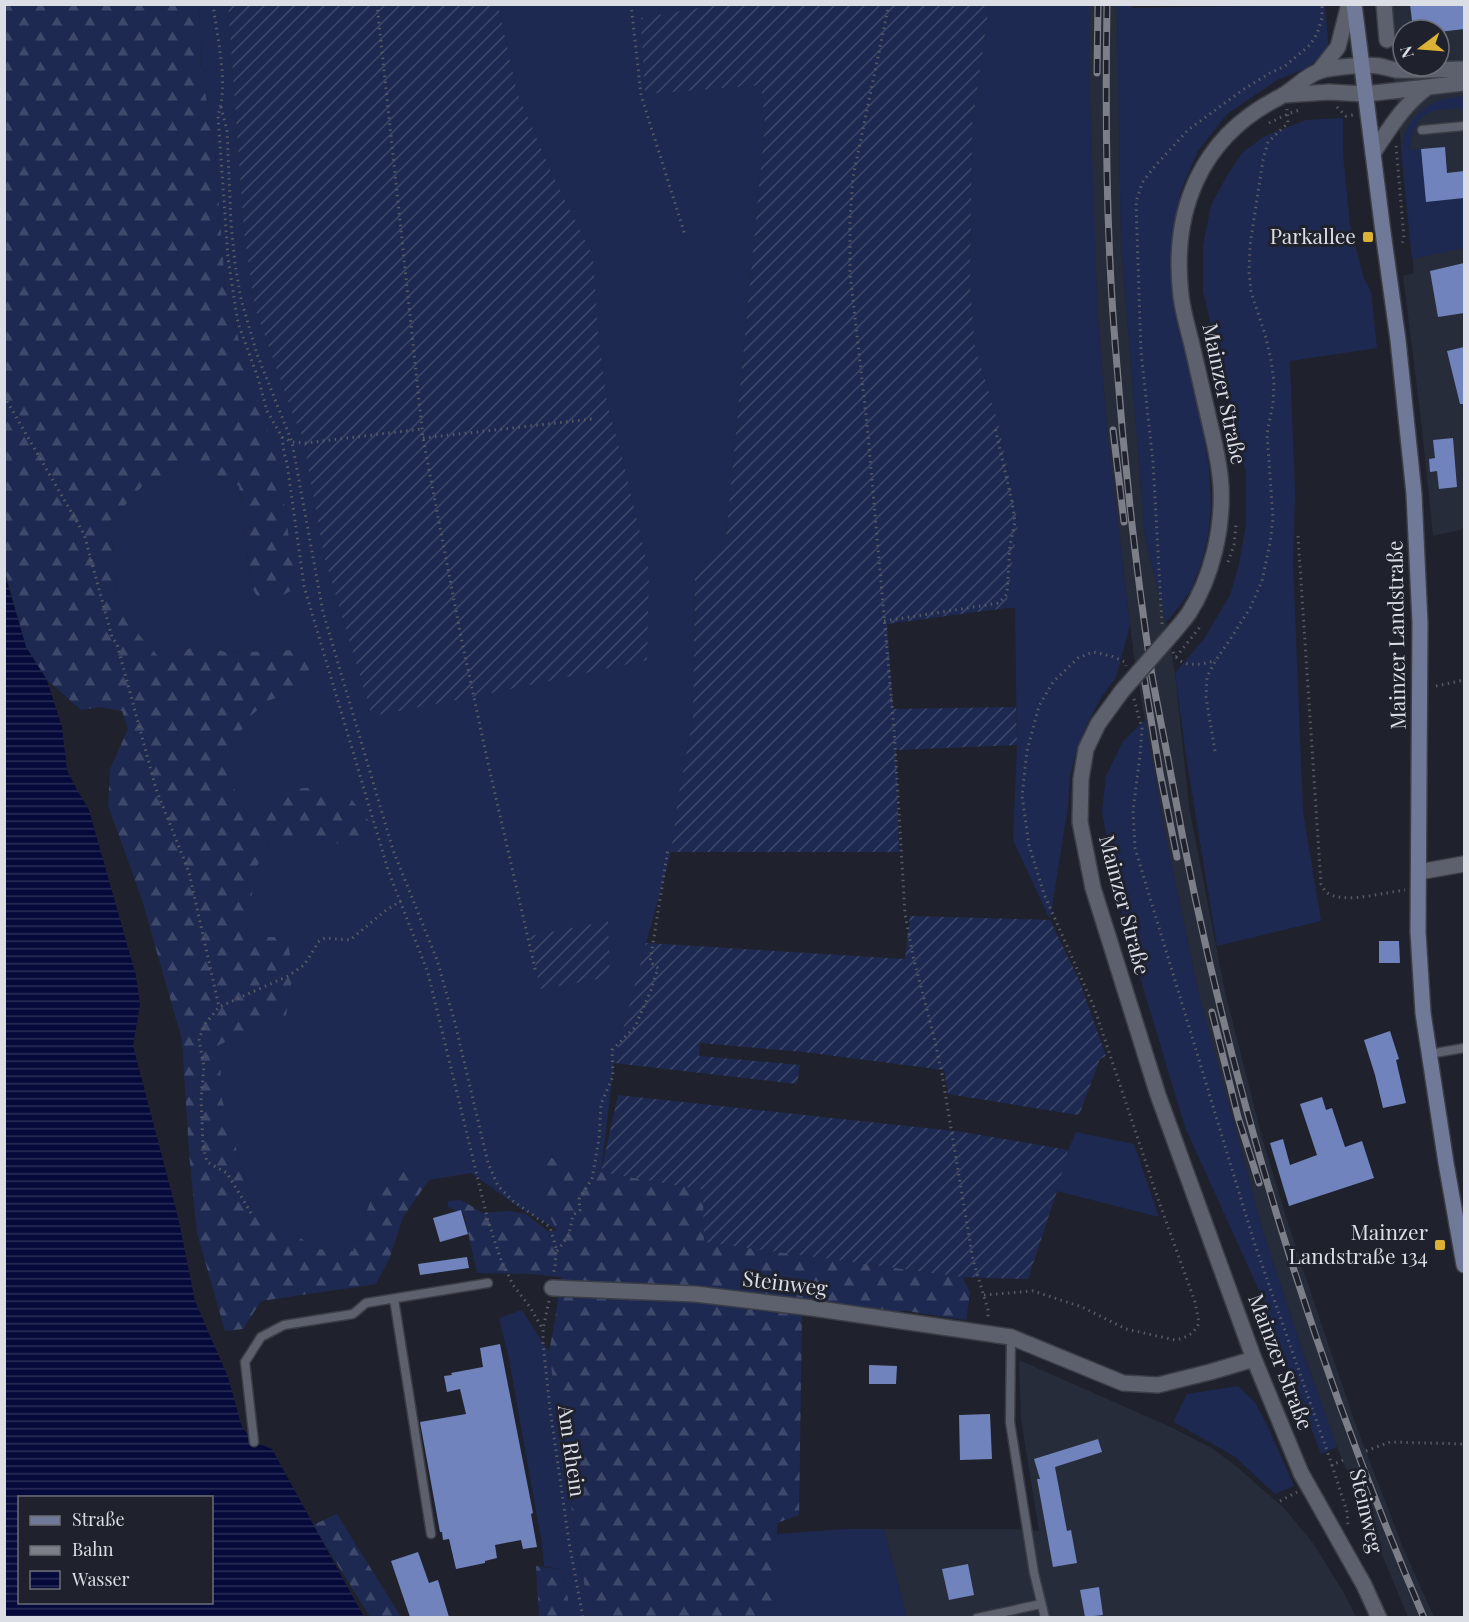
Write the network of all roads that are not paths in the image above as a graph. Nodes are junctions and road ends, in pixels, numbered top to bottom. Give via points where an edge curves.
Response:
1 (1349, 4) edge
2 (1354, 4) edge
3 (1384, 4) edge
4 (1387, 40) dead end
5 (1361, 65) junction
6 (1464, 69) edge
7 (1319, 71) junction
8 (1464, 83) edge
9 (1428, 87) junction
10 (1365, 94) junction
11 (1283, 95) junction
12 (1464, 126) edge
13 (1422, 130) dead end
14 (1373, 153) junction
15 (1464, 864) edge
16 (1419, 872) junction
17 (1464, 1048) edge
18 (1429, 1054) junction
19 (1464, 1265) edge
20 (488, 1283) dead end
21 (552, 1288) road end
22 (394, 1299) junction
23 (1011, 1337) junction
24 (1254, 1359) junction
25 (254, 1442) dead end
26 (431, 1534) dead end
27 (1041, 1604) junction
28 (977, 1617) edge
29 (1045, 1617) edge
30 (1379, 1617) edge

1 - 7 street via 1338,47
2 - 5 main road, Mainzer Landstraße
3 - 4 street
5 - 6 street via 1396,70
5 - 7 street
5 - 10 main road, Mainzer Landstraße
7 - 11 street, Mainzer Straße
8 - 9 street
9 - 10 street
9 - 14 street via 1399,114
10 - 11 street
10 - 14 main road, Mainzer Landstraße
11 - 24 street, Mainzer Straße, bridge via 1230,132 1201,169 1190,194 1180,261 1181,296 1217,452 1221,514 1212,558 1189,611 1128,694 1098,724 1086,749 1080,822 1093,888 1158,1095
12 - 13 lane
14 - 16 main road, Mainzer Landstraße via 1414,494 1420,623
15 - 16 street
16 - 18 main road, Mainzer Landstraße via 1420,974
17 - 18 lane
18 - 19 main road, Mainzer Landstraße
20 - 22 lane
21 - 23 street, Steinweg via 695,1294
22 - 25 lane via 366,1303 353,1314 284,1325 261,1337 245,1362
22 - 26 lane
23 - 24 street, Steinweg via 1123,1383 1158,1385
23 - 27 lane via 1010,1422
24 - 30 street, Mainzer Straße via 1301,1473
27 - 28 lane
27 - 29 lane

